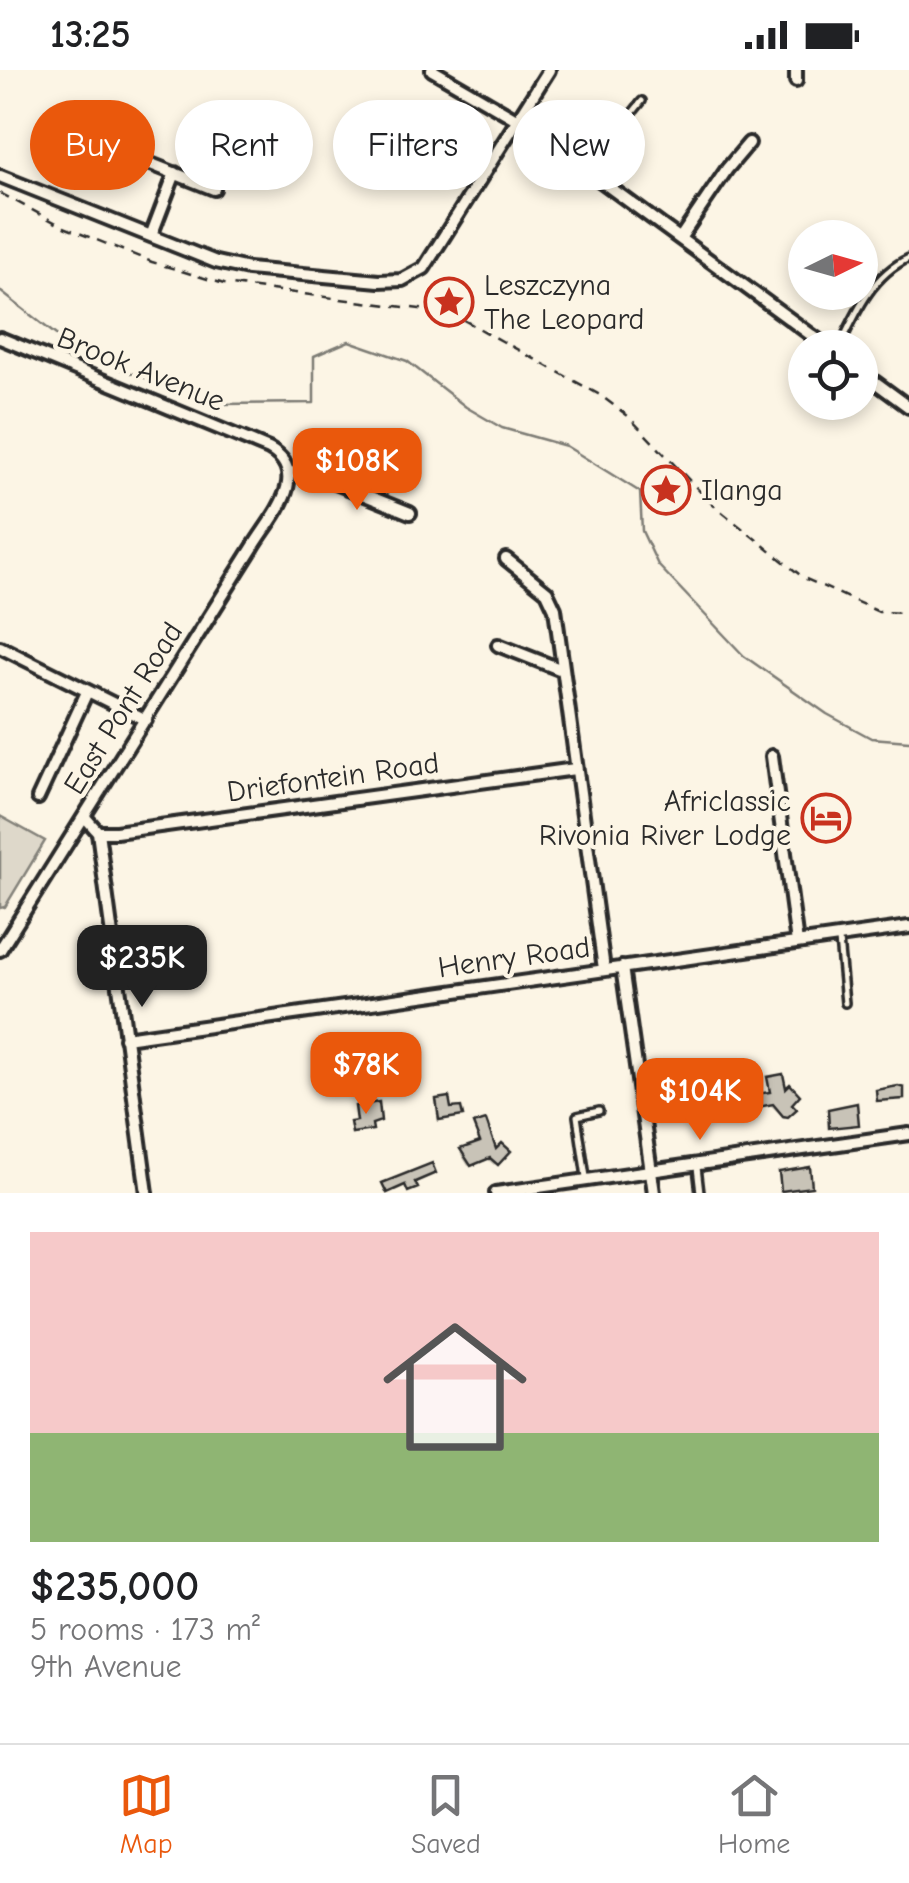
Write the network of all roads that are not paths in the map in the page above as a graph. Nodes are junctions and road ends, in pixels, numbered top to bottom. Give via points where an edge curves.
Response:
1 (432, 70) edge
2 (549, 70) edge
3 (530, 100) edge
4 (513, 117) edge
5 (513, 128) edge
6 (750, 143) dead end
7 (155, 165) edge
8 (175, 173) joint
9 (0, 176) edge
10 (615, 190) edge
11 (151, 236) junction
12 (681, 238) junction
13 (909, 258) edge
14 (805, 330) edge
15 (848, 330) edge
16 (0, 338) edge
17 (878, 384) edge
18 (909, 407) edge
19 (290, 472) junction
20 (410, 513) dead end
21 (506, 559) dead end
22 (498, 645) dead end
23 (0, 647) edge
24 (562, 670) junction
25 (88, 692) junction
26 (146, 720) junction
27 (772, 756) dead end
28 (575, 769) junction
29 (38, 798) dead end
30 (84, 816) junction
31 (98, 832) junction
32 (909, 927) edge
33 (6, 930) edge
34 (838, 937) junction
35 (797, 942) junction
36 (0, 950) edge
37 (622, 967) junction
38 (604, 970) junction
39 (844, 1003) dead end
40 (126, 1038) junction
41 (599, 1110) dead end
42 (909, 1134) edge
43 (696, 1164) junction
44 (650, 1171) junction
45 (586, 1180) junction
46 (147, 1193) edge
47 (496, 1193) edge
48 (654, 1193) edge
49 (700, 1193) edge

1 - 4 street
2 - 3 street
5 - 11 street via 419,272 392,282 248,269
6 - 12 street
7 - 8 street
8 - 11 street
9 - 11 street
10 - 12 street
12 - 14 street
13 - 15 lane via 884,273
16 - 19 street, Brook Avenue via 270,449
17 - 18 street
19 - 20 street via 318,476
19 - 26 street, East Pont Road via 287,492
21 - 24 street via 552,599
22 - 24 street
23 - 25 street
24 - 28 street
25 - 26 street
25 - 29 street
26 - 30 street, East Pont Road
27 - 35 street
28 - 31 street, Driefontein Road
28 - 38 street
30 - 31 street
30 - 33 street, East Pont Road
31 - 40 street
32 - 34 street, Henry Road
33 - 36 street, East Pont Road
34 - 35 street, Henry Road
34 - 39 lane
35 - 37 street, Henry Road
37 - 38 street, Henry Road
37 - 44 street
38 - 40 street, Henry Road
40 - 46 street
41 - 45 lane via 577,1116
42 - 43 street
43 - 44 street
43 - 49 lane
44 - 45 street
44 - 48 street
45 - 47 street

